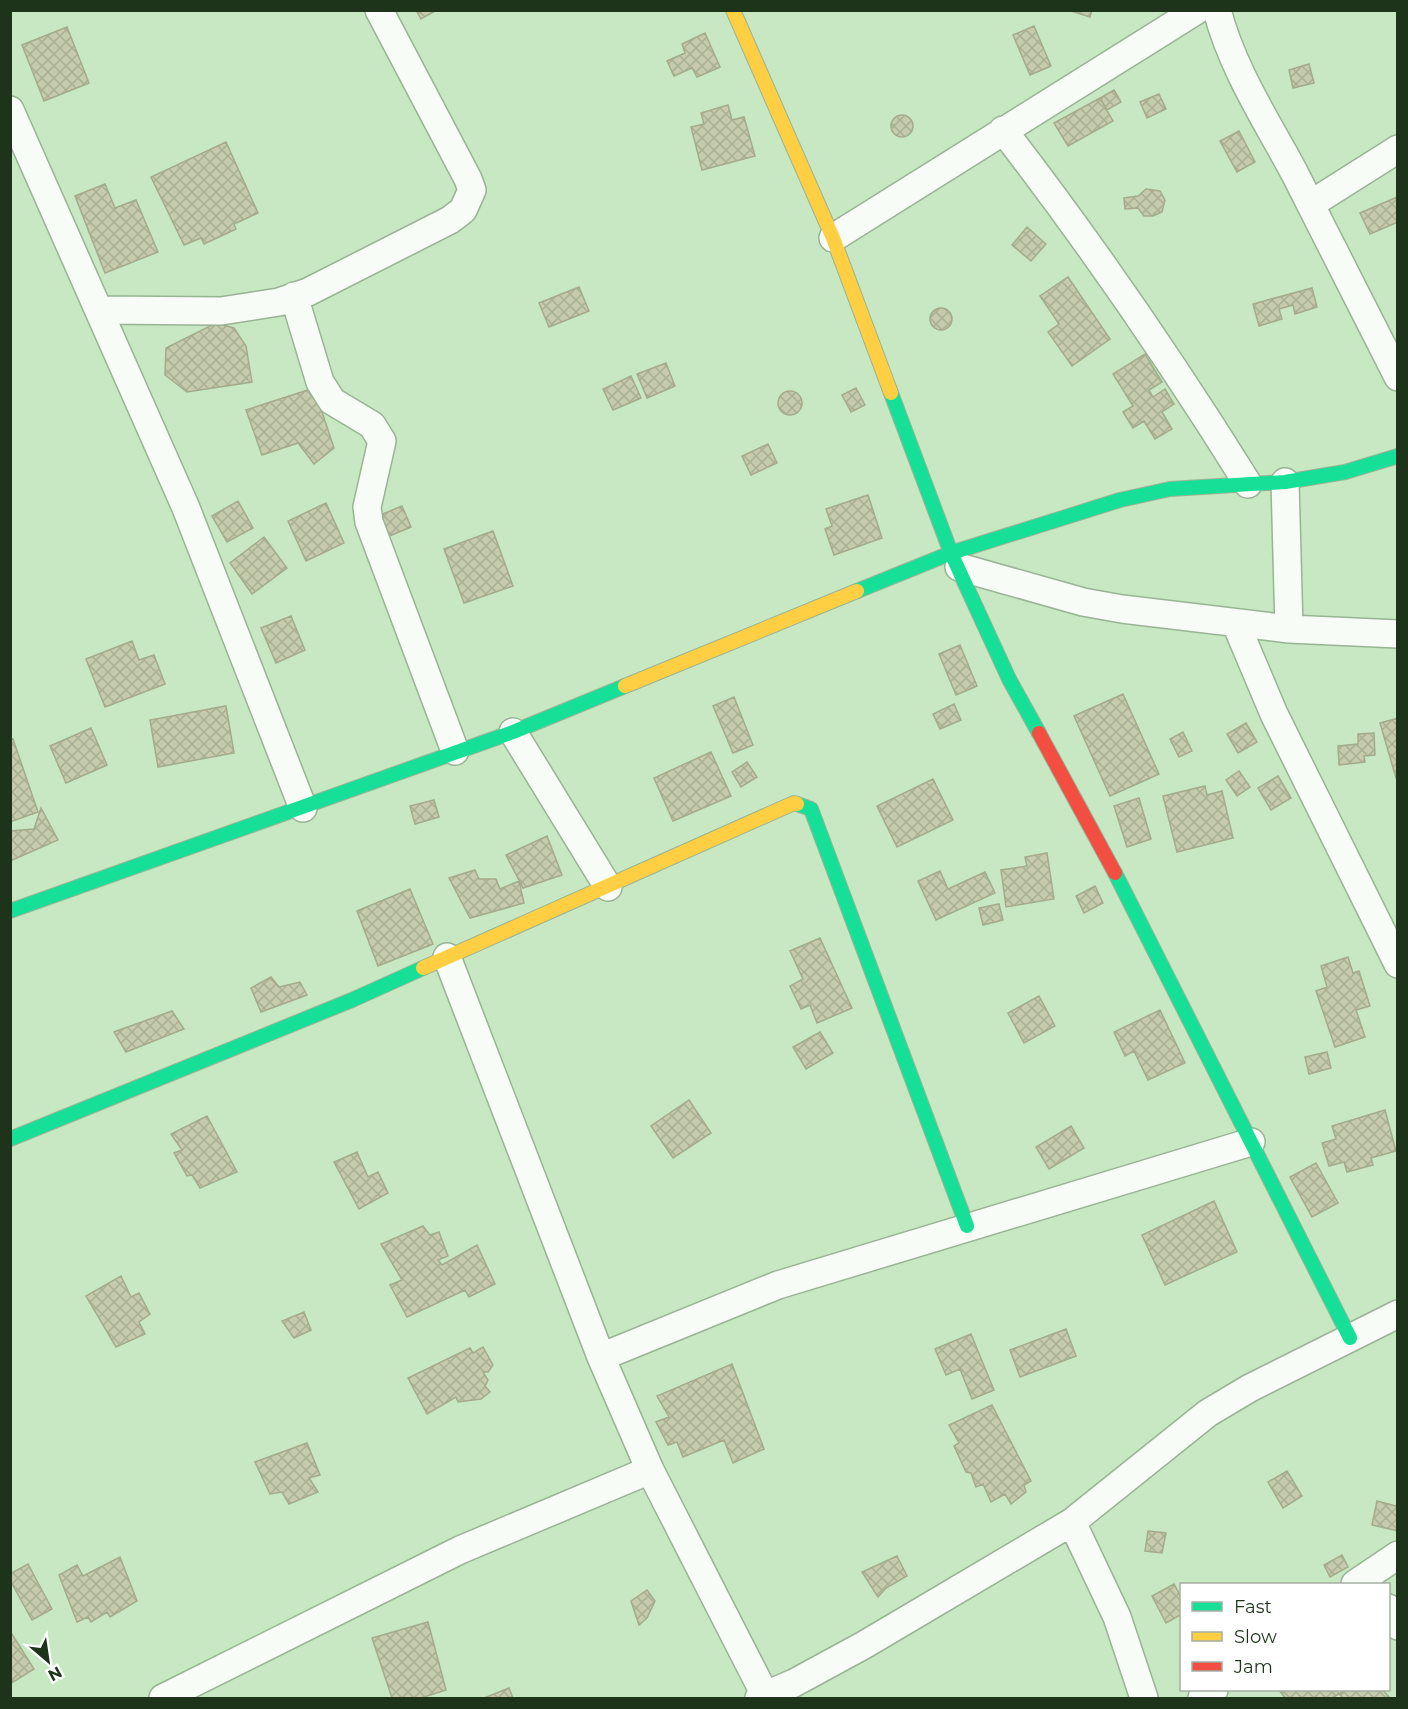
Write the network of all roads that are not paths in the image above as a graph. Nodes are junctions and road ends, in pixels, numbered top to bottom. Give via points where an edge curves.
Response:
1 (379, 10) edge
2 (733, 10) edge
3 (1197, 10) edge
4 (1217, 10) edge
5 (10, 110) edge
6 (1003, 130) junction
7 (1398, 149) edge
8 (1311, 204) junction
9 (833, 238) junction
10 (294, 296) junction
11 (99, 310) junction
12 (1398, 377) edge
13 (1398, 456) edge
14 (1286, 482) junction
15 (1248, 484) junction
16 (955, 560) junction
17 (1236, 624) junction
18 (1289, 629) junction
19 (1398, 634) edge
20 (513, 732) junction
21 (455, 752) junction
22 (303, 808) junction
23 (609, 887) junction
24 (10, 912) edge
25 (447, 957) junction
26 (1398, 964) edge
27 (10, 1139) edge
28 (1251, 1142) junction
29 (967, 1226) junction
30 (1398, 1314) edge
31 (1350, 1338) junction
32 (601, 1357) junction
33 (650, 1470) junction
34 (1072, 1522) junction
35 (1398, 1555) edge
36 (1368, 1580) edge
37 (1390, 1610) edge
38 (1398, 1626) edge
39 (799, 1691) edge
40 (762, 1696) edge
41 (163, 1698) edge
42 (1144, 1698) edge

1 - 10 street via 468,179 470,200 450,220
2 - 9 street
3 - 6 street
4 - 8 street via 1236,64
5 - 11 street
6 - 9 street
6 - 15 street via 1145,325
7 - 8 street
8 - 12 street
9 - 16 street
10 - 11 street via 221,311
10 - 21 street via 320,382 332,401 372,425 382,441 367,507 369,522
11 - 22 street via 186,508
13 - 14 street via 1345,472
14 - 15 street
14 - 18 street
15 - 16 street via 1170,489 1120,500
16 - 17 street via 1083,602
16 - 20 street
16 - 28 street via 1009,679 1144,926
17 - 18 street
17 - 26 street via 1274,714
18 - 19 street
20 - 21 street
20 - 23 street
21 - 22 street
22 - 24 street
23 - 25 street
23 - 29 street via 794,803 811,809
25 - 27 street via 341,1005
25 - 32 street
28 - 29 street
28 - 31 street
29 - 32 street via 778,1285
30 - 31 street
31 - 34 street via 1208,1413
32 - 33 street
33 - 40 street
33 - 41 street via 460,1550
34 - 39 street
34 - 42 street via 1117,1617
35 - 36 street
37 - 38 street
39 - 40 street

